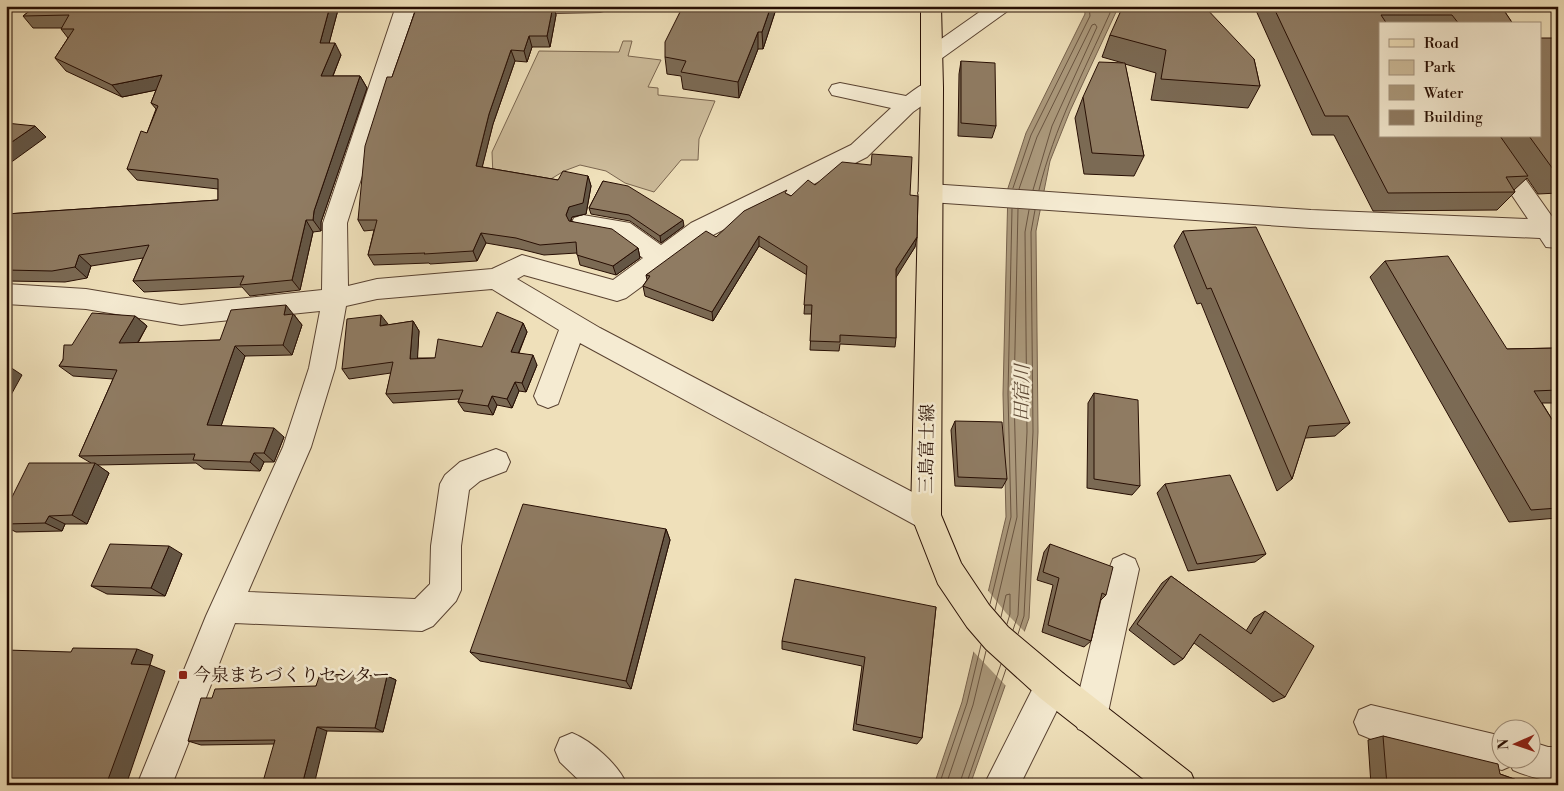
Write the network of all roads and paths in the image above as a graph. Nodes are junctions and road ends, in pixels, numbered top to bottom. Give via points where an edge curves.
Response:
1 (600, 6) edge
2 (931, 6) edge
3 (1002, 6) edge
4 (412, 8) edge
5 (501, 8) edge
6 (931, 56) junction
7 (932, 88) junction
8 (840, 90) dead end
9 (910, 104) junction
10 (1484, 138) edge
11 (930, 193) junction
12 (583, 224) edge
13 (1552, 237) edge
14 (661, 258) junction
15 (496, 279) junction
16 (6, 294) edge
17 (335, 299) junction
18 (573, 326) junction
19 (548, 396) dead end
20 (496, 462) dead end
21 (926, 516) junction
22 (1124, 569) dead end
23 (226, 607) junction
24 (1040, 676) junction
25 (1090, 717) junction
26 (1371, 722) dead end
27 (572, 750) dead end
28 (1492, 751) edge
29 (1542, 762) edge
30 (1558, 764) edge
31 (154, 785) edge
32 (610, 785) edge
33 (1001, 785) edge
34 (1179, 785) edge

1 - 5 street
2 - 6 main road, 三島富士線
3 - 6 street
4 - 17 street via 335,223
6 - 7 main road, 三島富士線
7 - 9 street
7 - 11 main road, 三島富士線
8 - 9 street
9 - 14 street via 859,151 700,230
10 - 13 street
11 - 13 street
11 - 21 main road, 三島富士線
12 - 14 street via 621,229
14 - 15 street via 617,291 522,266
15 - 17 street via 377,289
15 - 18 street
16 - 17 street via 86,299 180,315
17 - 23 street via 322,368 297,447
18 - 19 street
18 - 21 street
20 - 23 street via 470,471 455,484 446,546 445,590 422,615
21 - 24 main road, 三島富士線 via 949,572 978,616 997,638
22 - 25 street
23 - 31 street
24 - 25 main road, 三島富士線
24 - 33 street
25 - 34 main road, 三島富士線
26 - 28 street
27 - 32 street
29 - 30 street

